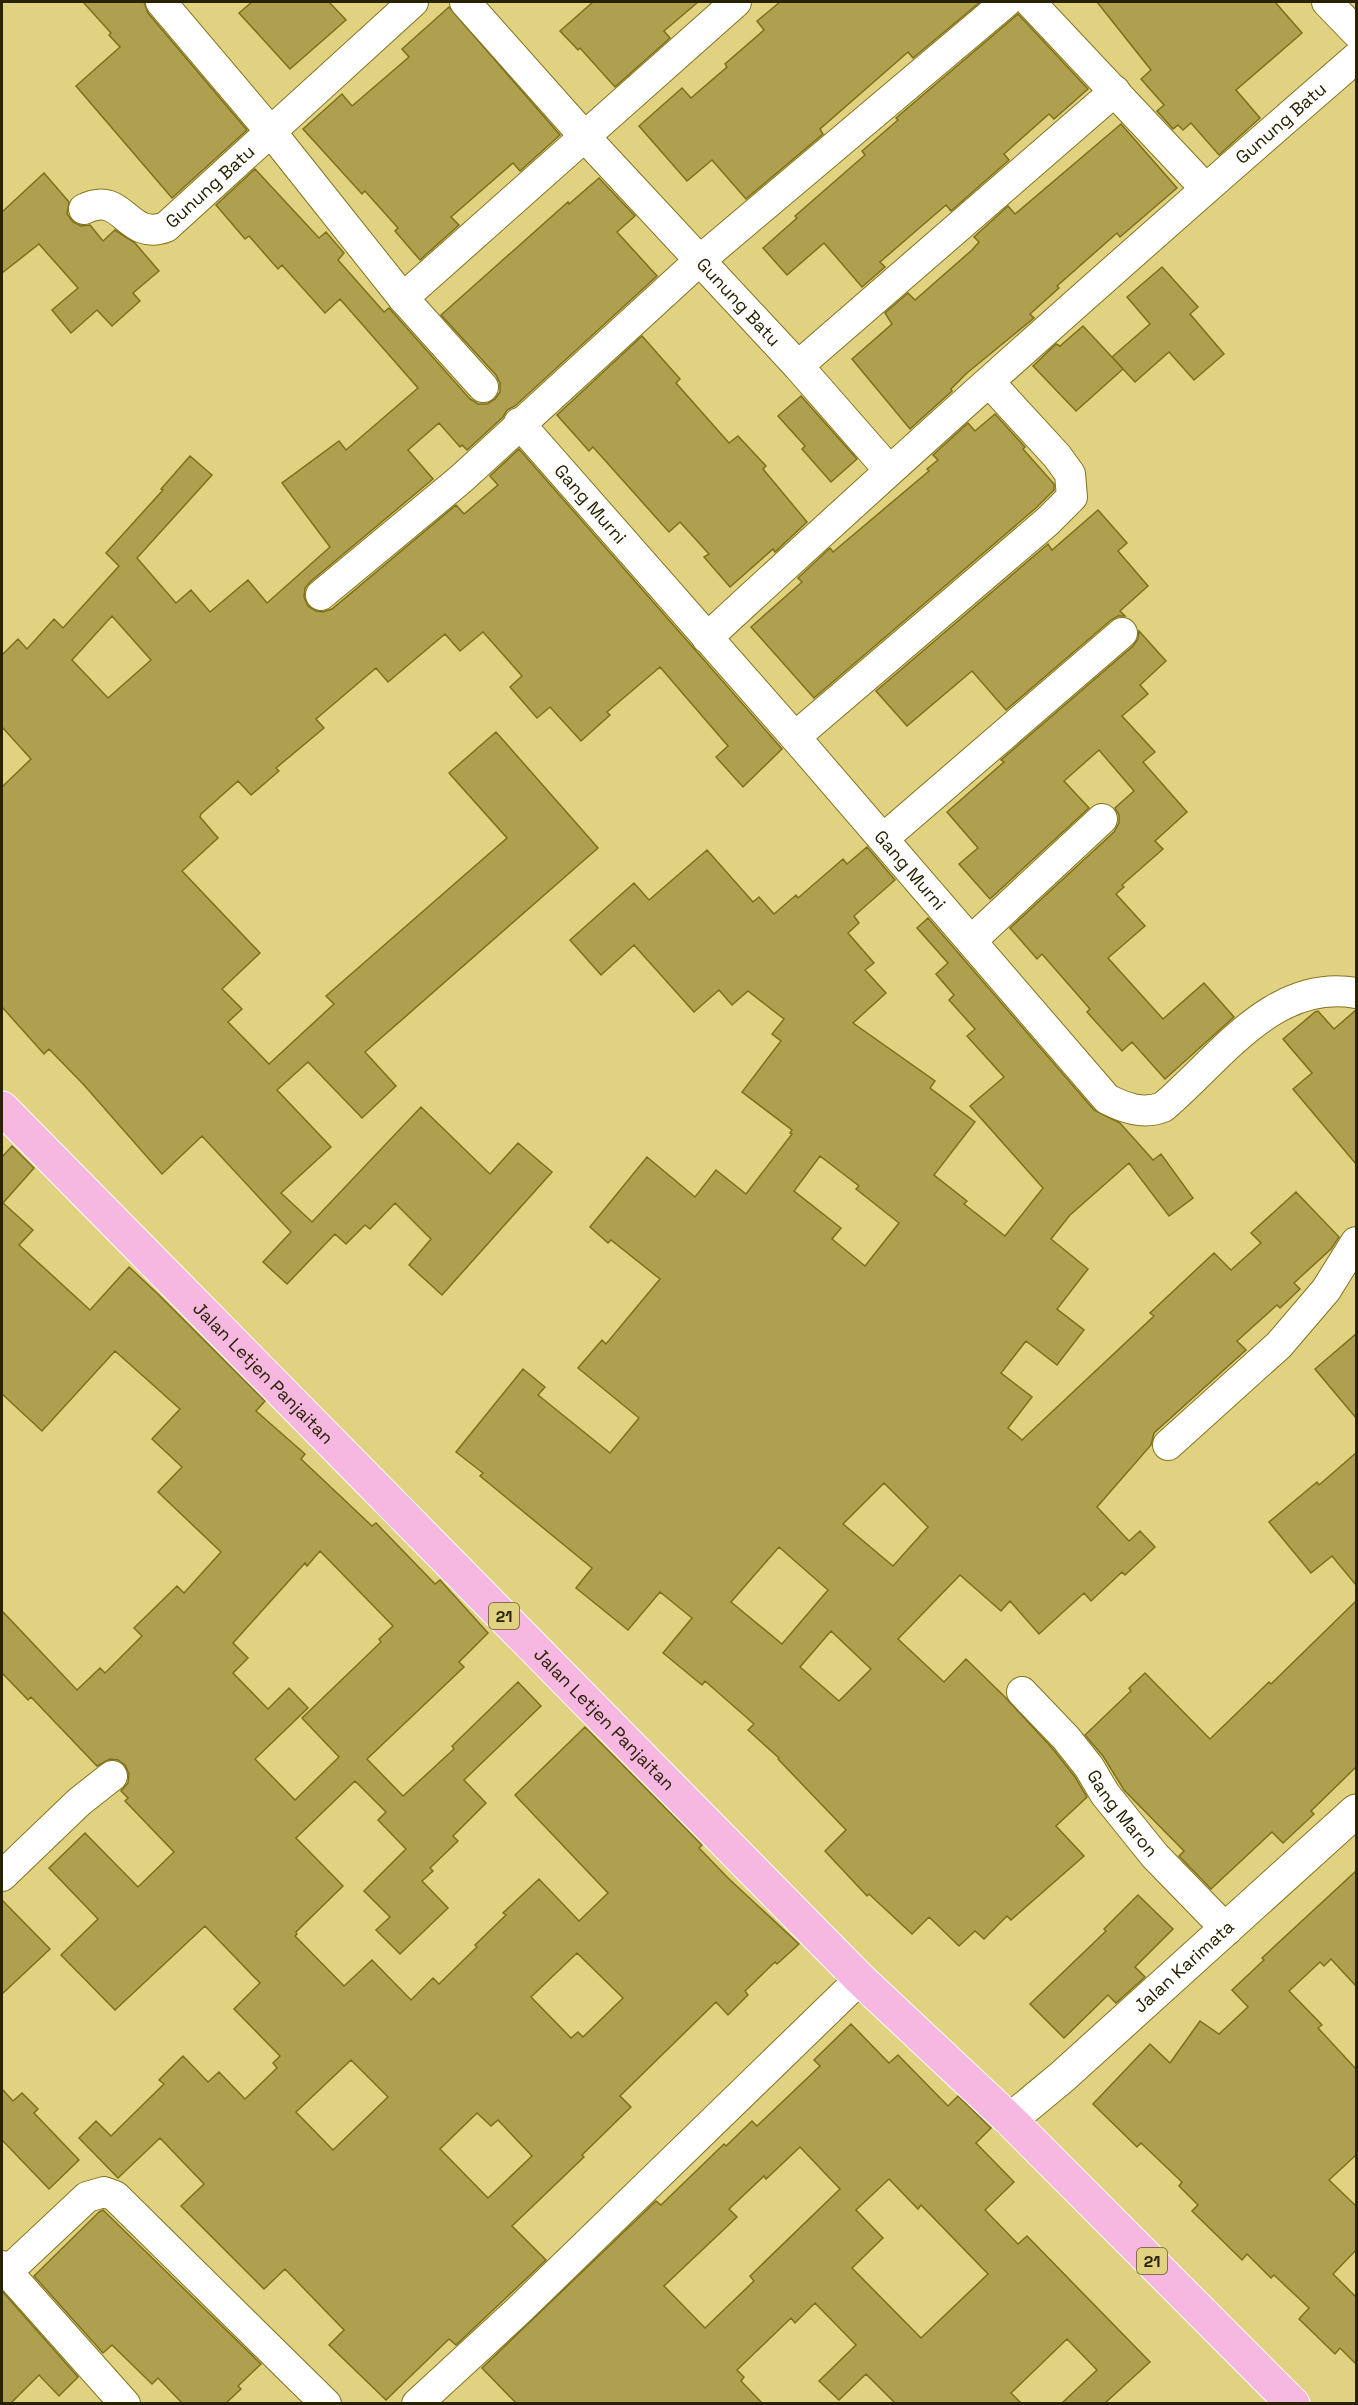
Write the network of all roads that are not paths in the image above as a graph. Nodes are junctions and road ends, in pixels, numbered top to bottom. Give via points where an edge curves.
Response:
1 (161, 2) edge
2 (413, 2) edge
3 (465, 2) edge
4 (736, 2) edge
5 (1006, 2) edge
6 (1030, 2) edge
7 (1328, 3) edge
8 (1356, 32) edge
9 (1356, 58) edge
10 (1115, 91) junction
11 (271, 132) junction
12 (585, 137) junction
13 (1205, 188) junction
14 (84, 209) dead end
15 (699, 261) junction
16 (403, 298) junction
17 (798, 366) junction
18 (990, 383) junction
19 (483, 387) dead end
20 (519, 423) junction
21 (889, 470) junction
22 (321, 595) dead end
23 (1122, 633) dead end
24 (707, 638) junction
25 (795, 737) junction
26 (1102, 819) dead end
27 (884, 838) junction
28 (972, 940) junction
29 (1356, 993) edge
30 (2, 1108) edge
31 (1356, 1242) edge
32 (1168, 1445) dead end
33 (1022, 1692) dead end
34 (112, 1776) dead end
35 (1356, 1811) edge
36 (2, 1876) edge
37 (1227, 1930) junction
38 (860, 1979) junction
39 (1010, 2121) junction
40 (4, 2269) edge
41 (1277, 2398) edge
42 (125, 2403) edge
43 (326, 2403) edge
44 (417, 2403) edge

1 - 11 street, Gunung Batu
2 - 11 street, Gunung Batu
3 - 12 street, Gunung Batu
4 - 12 street
5 - 15 street
6 - 10 street
7 - 8 street
9 - 13 street, Gunung Batu
10 - 13 street
10 - 17 street
11 - 14 street, Gunung Batu via 166,227 144,229 114,207 98,203
11 - 16 street, Gunung Batu
12 - 15 street, Gunung Batu
12 - 16 street
13 - 18 street, Gunung Batu
15 - 17 street, Gunung Batu
15 - 20 street
16 - 19 street, Gunung Batu
17 - 21 street, Gunung Batu
18 - 21 street, Gunung Batu
18 - 25 street via 1070,474 1072,497
20 - 22 street via 461,479
20 - 24 street, Gang Murni
21 - 24 street, Gunung Batu
23 - 27 street
24 - 25 street, Gang Murni
25 - 27 street, Gang Murni
26 - 28 street
27 - 28 street, Gang Murni
28 - 29 street, Gang Murni via 1107,1099 1150,1112 1176,1096 1259,1019 1295,998 1331,991
30 - 38 highway, Jalan Letjen Panjaitan / 21
31 - 32 street via 1326,1290 1279,1345
33 - 37 street, Gang Maron via 1066,1738 1155,1856
34 - 36 street
35 - 37 main road, Jalan Karimata
37 - 39 main road, Jalan Karimata
38 - 39 highway, Jalan Letjen Panjaitan / 21
38 - 44 street via 519,2310
39 - 41 highway, 21
40 - 42 street
40 - 43 street via 87,2197 104,2192 115,2196

